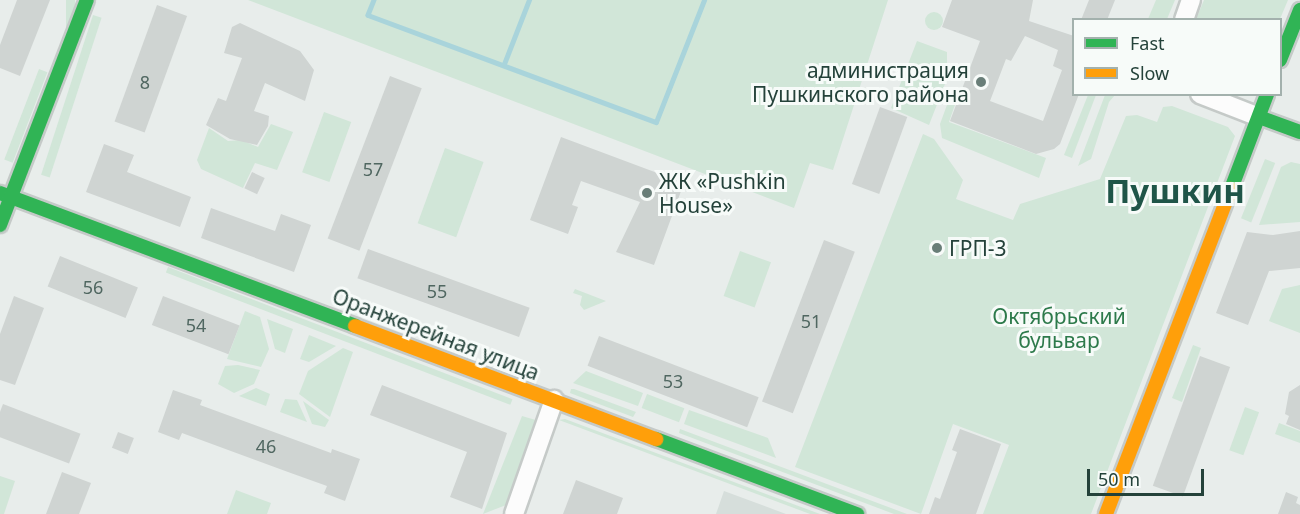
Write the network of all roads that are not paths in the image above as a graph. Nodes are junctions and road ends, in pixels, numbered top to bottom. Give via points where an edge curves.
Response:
1 (87, 0) edge
2 (1191, 0) edge
3 (1300, 10) edge
4 (1185, 18) edge
5 (1282, 57) edge
6 (1205, 96) edge
7 (1266, 96) edge
8 (1259, 117) junction
9 (1300, 132) edge
10 (5, 195) edge
11 (0, 225) edge
12 (554, 400) junction
13 (514, 514) edge
14 (857, 514) edge
15 (1106, 514) edge

1 - 10 street
2 - 4 street
3 - 5 street
6 - 8 street
7 - 8 street
8 - 9 street
8 - 15 street
10 - 11 street
10 - 12 street, Оранжерейная улица
12 - 13 street
12 - 14 street, Оранжерейная улица

